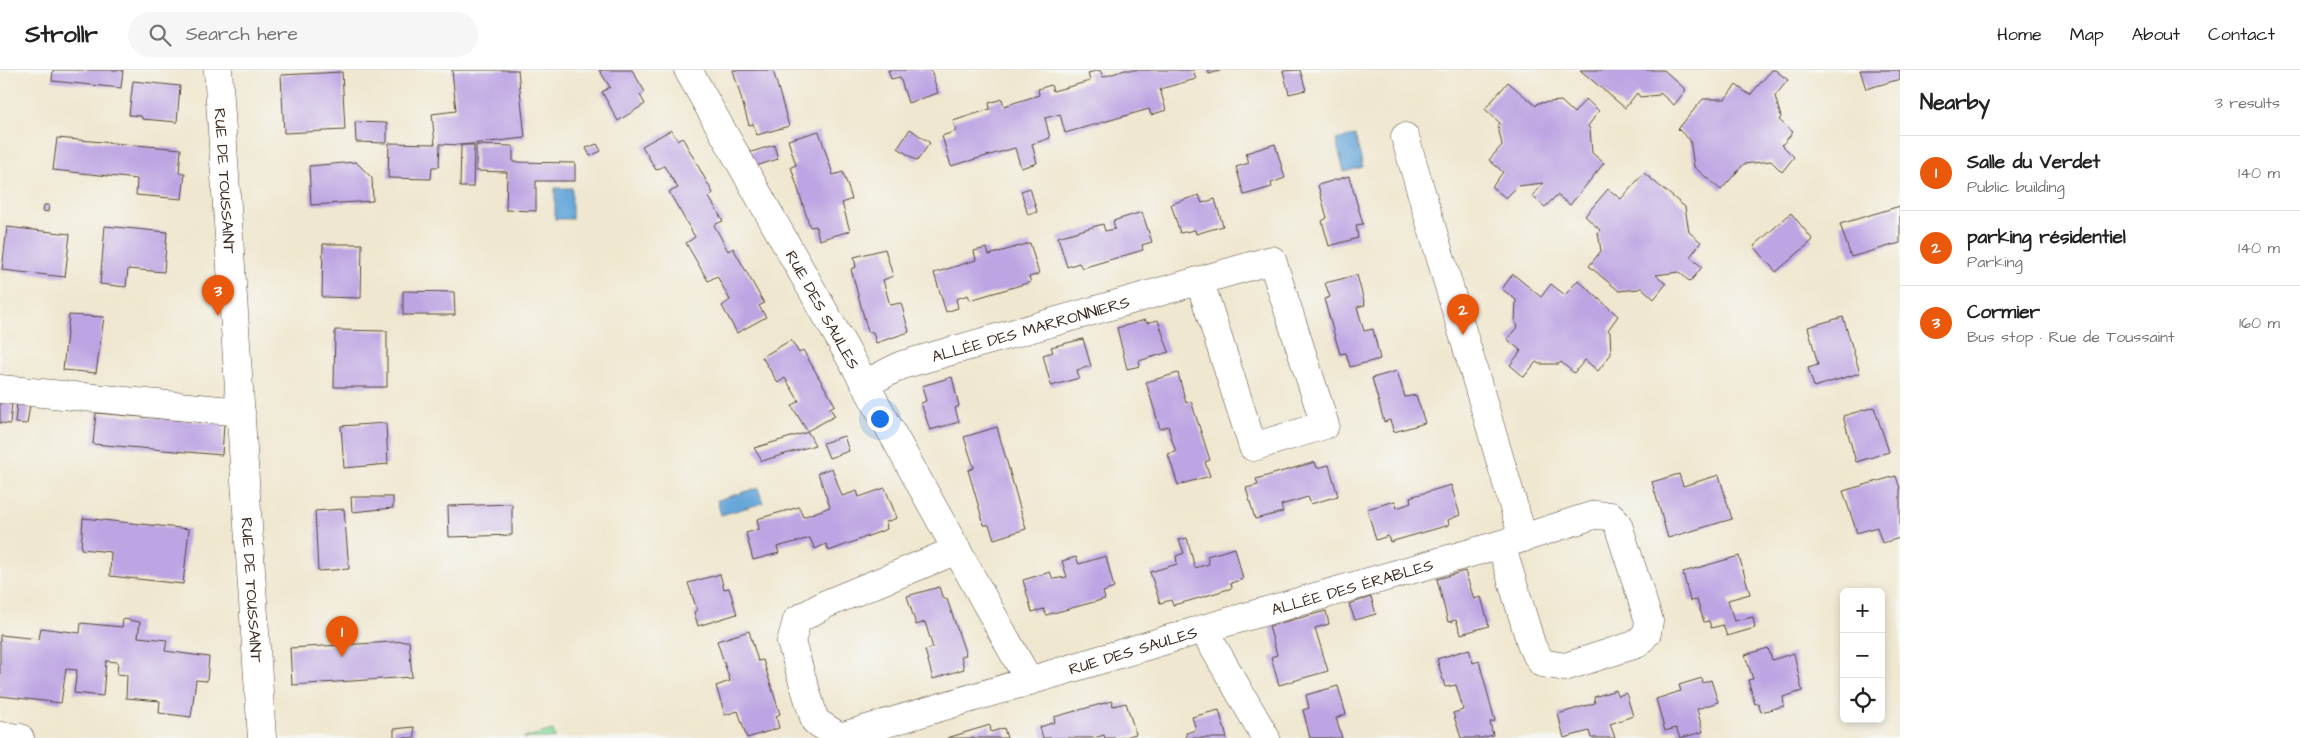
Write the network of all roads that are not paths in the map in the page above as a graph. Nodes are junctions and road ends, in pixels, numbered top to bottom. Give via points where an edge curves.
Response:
1 (218, 70) edge
2 (688, 70) edge
3 (1405, 137) dead end
4 (1200, 282) junction
5 (865, 384) junction
6 (0, 389) edge
7 (241, 412) junction
8 (1512, 541) junction
9 (956, 550) junction
10 (1203, 629) junction
11 (1028, 681) junction
12 (0, 736) edge
13 (20, 738) edge
14 (262, 738) edge
15 (1266, 738) edge

1 - 7 street, RUE DE TOUSSAINT
2 - 5 street, RUE DES SAULES
3 - 8 street
4 - 4 street, ALLÉE DES MARRONNIERS via 1252,447 1326,425 1272,260
4 - 5 street, ALLÉE DES MARRONNIERS via 902,365
5 - 9 street, RUE DES SAULES
6 - 7 street
7 - 14 street, RUE DE TOUSSAINT
8 - 8 street, ALLÉE DES ÉRABLES via 1594,515 1611,516 1618,525 1649,621 1647,633 1637,644 1565,666 1542,663 1532,647
8 - 10 street, ALLÉE DES ÉRABLES
9 - 11 street, RUE DES SAULES
9 - 11 street, RUE DES SAULES via 826,604 797,620 791,642 815,721 840,737
10 - 11 street, RUE DES SAULES
10 - 15 street, RUE DES SAULES
12 - 13 street

